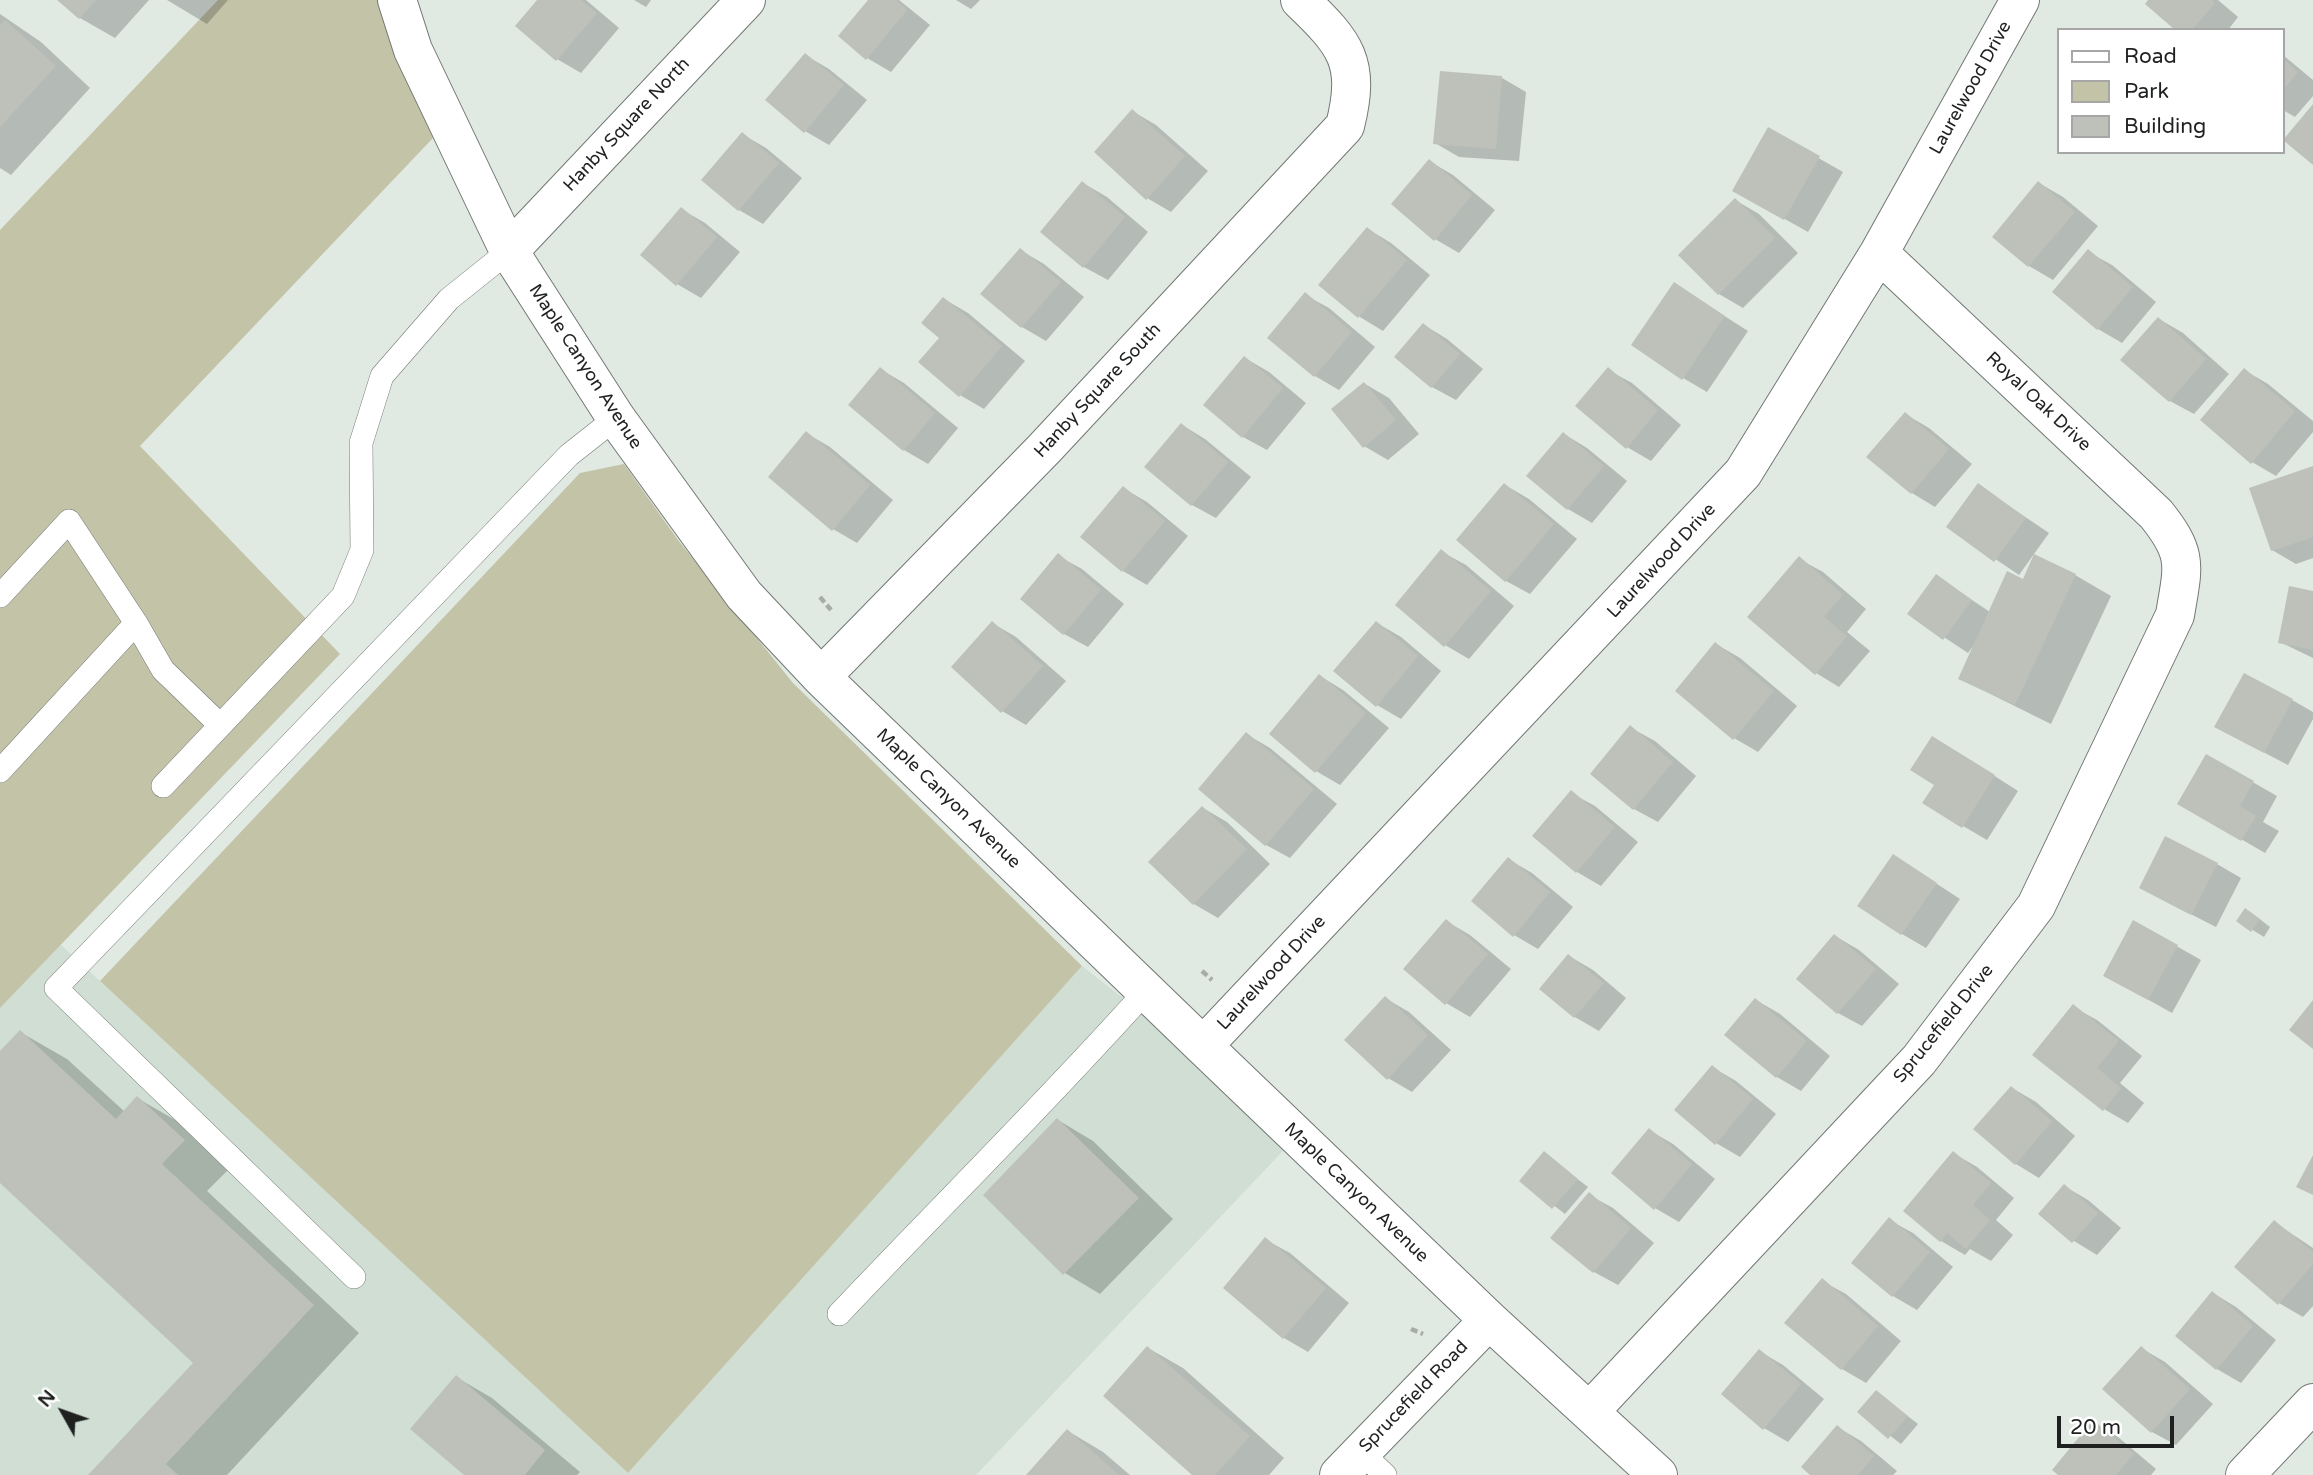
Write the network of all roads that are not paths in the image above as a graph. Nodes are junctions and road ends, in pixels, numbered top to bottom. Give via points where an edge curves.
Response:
1 (397, 0) edge
2 (746, 0) edge
3 (1300, 0) edge
4 (2020, 0) edge
5 (509, 251) junction
6 (1879, 253) junction
7 (615, 418) junction
8 (2183, 562) joint
9 (0, 596) edge
10 (136, 622) junction
11 (821, 677) junction
12 (220, 725) junction
13 (0, 771) edge
14 (163, 786) dead end
15 (1146, 991) junction
16 (1203, 1046) junction
17 (354, 1277) dead end
18 (839, 1314) dead end
19 (1489, 1320) junction
20 (2313, 1403) edge
21 (1590, 1411) junction
22 (1362, 1467) edge
23 (1658, 1475) edge
24 (2245, 1475) edge

1 - 5 street, Maple Canyon Avenue via 413,50
2 - 5 street, Hanby Square North
3 - 11 street, Hanby Square South via 1329,28 1347,57 1354,91 1345,126 1044,449
4 - 6 street, Laurelwood Drive
5 - 7 street, Maple Canyon Avenue
5 - 12 lane via 449,299 382,376 360,443 362,550 343,596
6 - 8 street, Royal Oak Drive via 2157,514 2174,536
6 - 16 street, Laurelwood Drive via 1743,472
7 - 11 street, Maple Canyon Avenue via 744,595
7 - 17 lane via 569,454 56,989
8 - 21 street, Sprucefield Drive via 2175,615 2036,906 1919,1060
9 - 10 lane via 69,521
10 - 12 lane via 163,670
10 - 13 lane
11 - 15 street, Maple Canyon Avenue
12 - 14 lane
15 - 16 street, Maple Canyon Avenue
15 - 18 lane
16 - 19 street, Maple Canyon Avenue
19 - 21 street, Maple Canyon Avenue
19 - 22 street, Sprucefield Road
20 - 24 street
21 - 23 street, Maple Canyon Avenue

